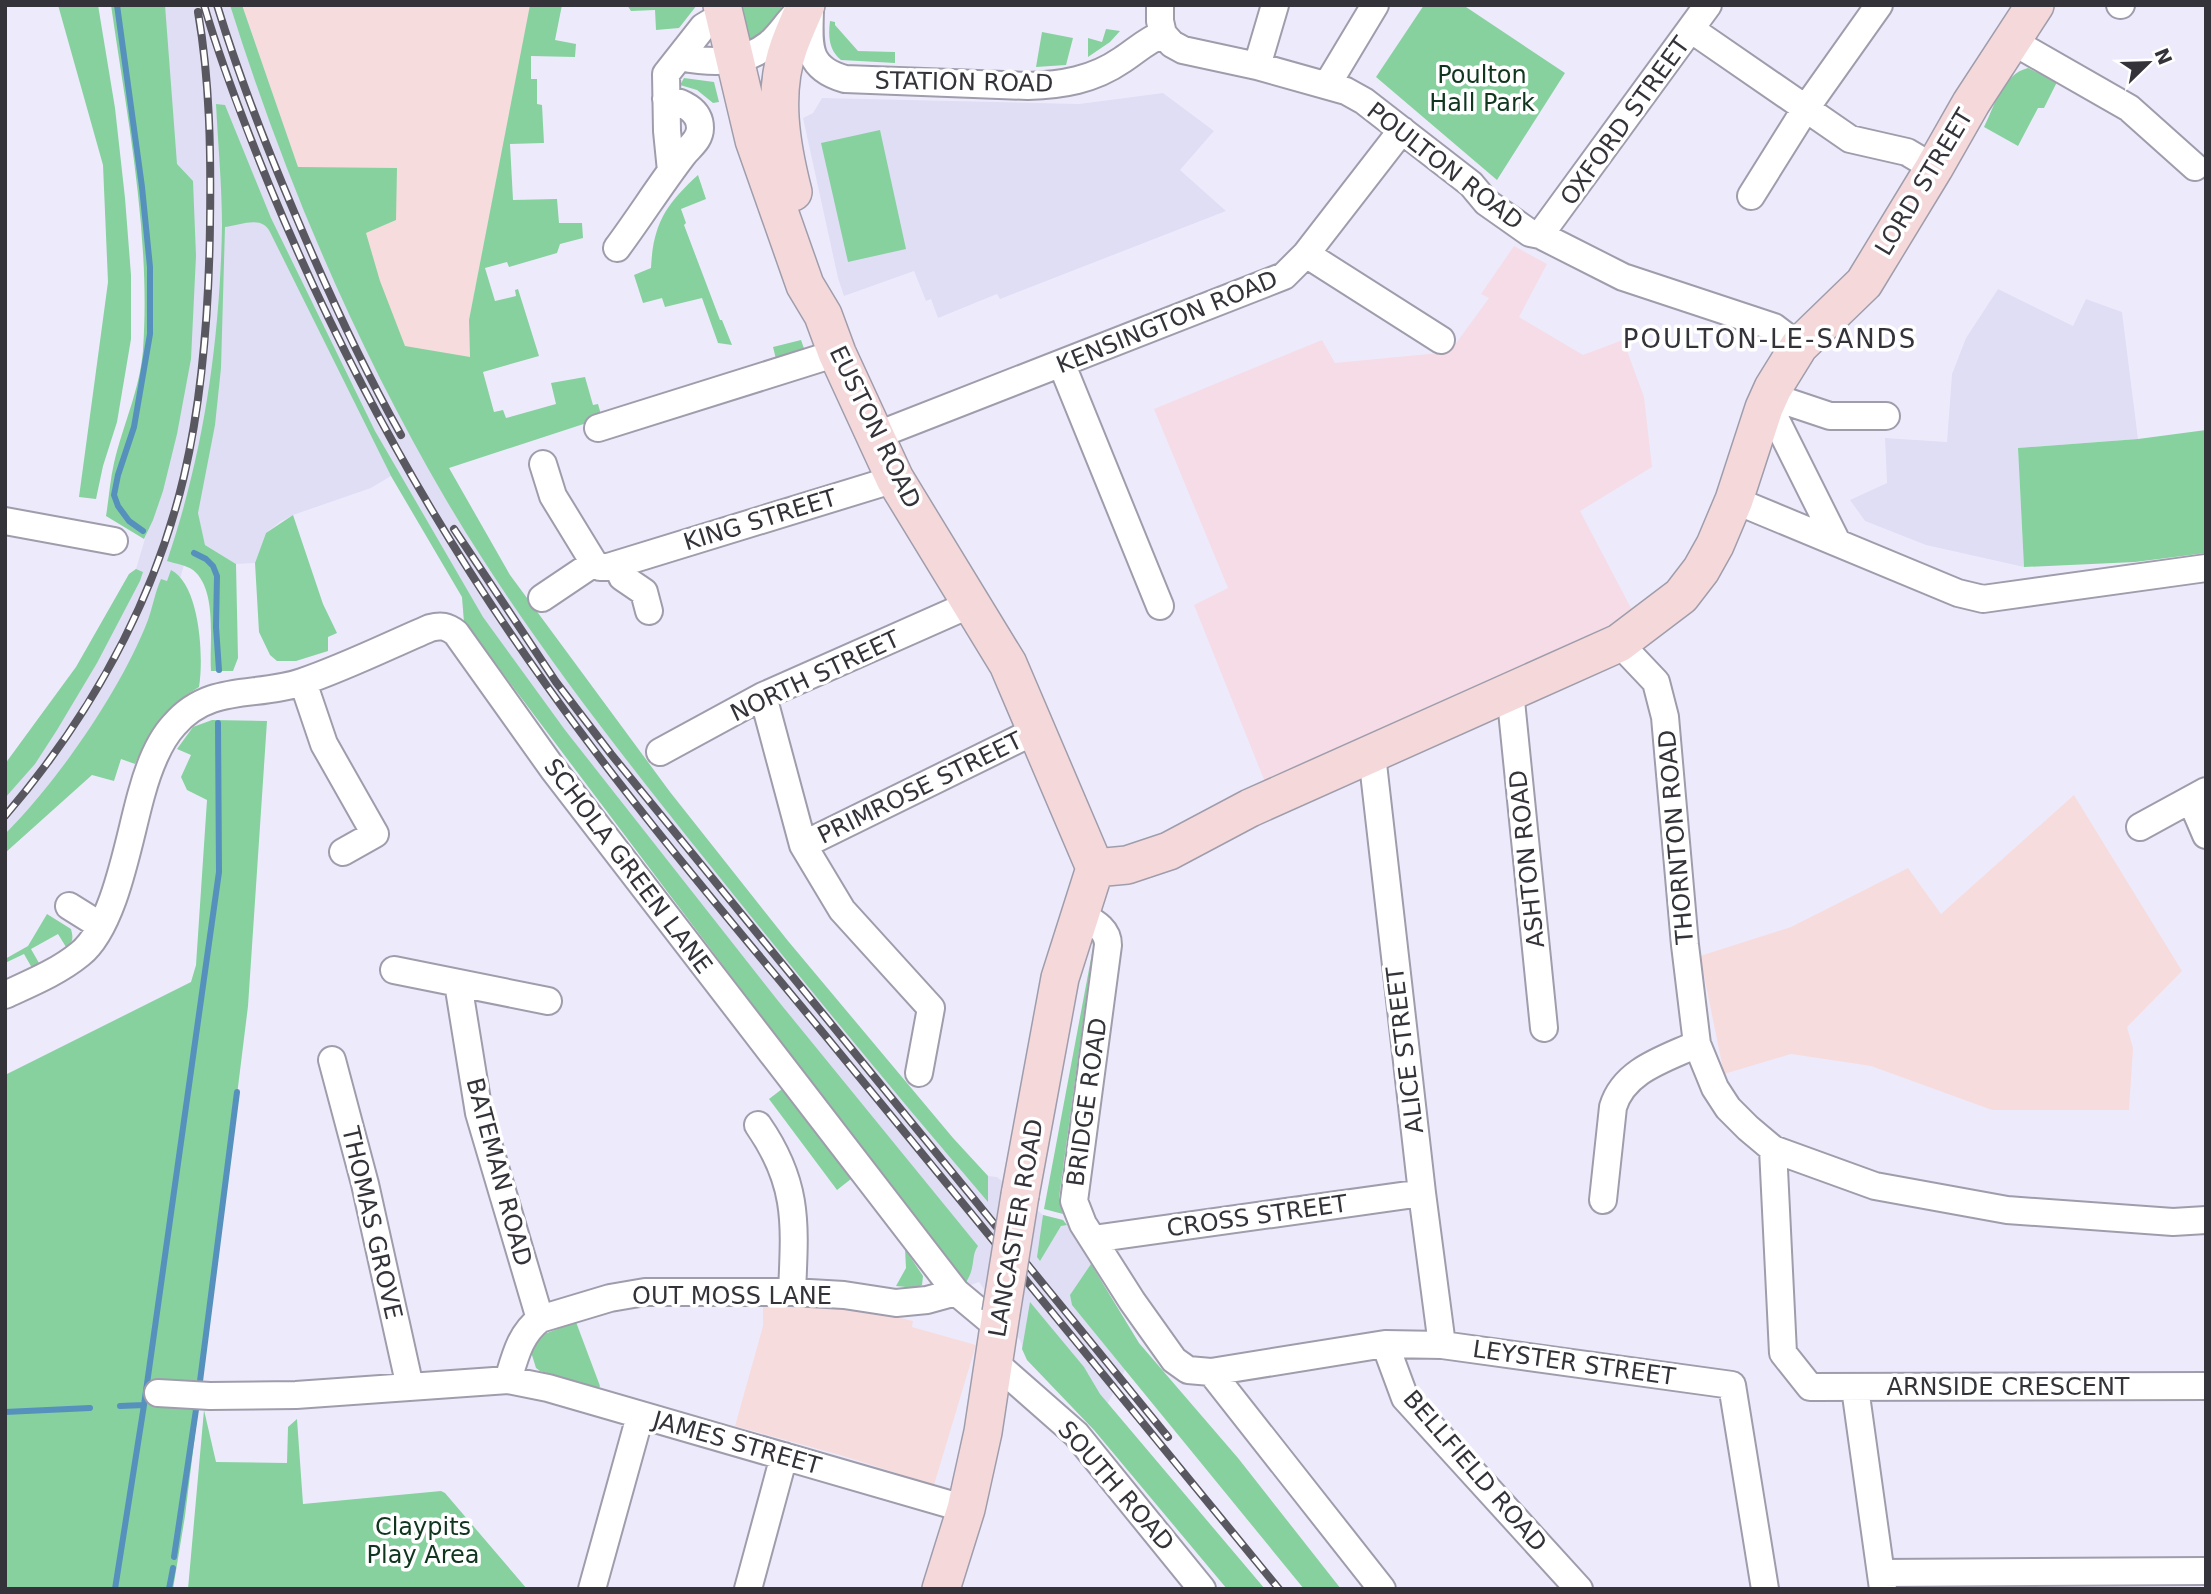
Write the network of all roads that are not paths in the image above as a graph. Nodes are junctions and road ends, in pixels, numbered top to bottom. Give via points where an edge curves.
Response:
1 (806, 5) edge
2 (1160, 5) edge
3 (1275, 5) edge
4 (1375, 5) edge
5 (1708, 5) edge
6 (1879, 5) edge
7 (2035, 5) edge
8 (722, 10) edge
9 (1692, 30) junction
10 (1163, 34) junction
11 (2010, 40) junction
12 (680, 57) junction
13 (734, 60) junction
14 (1257, 65) junction
15 (1327, 85) junction
16 (1805, 108) junction
17 (1402, 130) junction
18 (2195, 167) dead end
19 (1934, 168) junction
20 (1751, 196) dead end
21 (1540, 235) junction
22 (617, 248) dead end
23 (1306, 254) junction
24 (823, 315) junction
25 (1441, 340) dead end
26 (1799, 346) junction
27 (837, 353) junction
28 (1062, 365) junction
29 (1768, 399) junction
30 (1886, 416) dead end
31 (598, 428) dead end
32 (875, 436) junction
33 (544, 464) dead end
34 (895, 479) junction
35 (1734, 500) junction
36 (5, 521) edge
37 (114, 541) dead end
38 (1837, 541) junction
39 (612, 563) junction
40 (2206, 568) edge
41 (542, 598) dead end
42 (973, 603) junction
43 (1160, 606) dead end
44 (649, 611) dead end
45 (1619, 643) junction
46 (303, 682) junction
47 (1510, 691) junction
48 (763, 696) junction
49 (1037, 730) junction
50 (660, 752) dead end
51 (1372, 755) junction
52 (2198, 795) edge
53 (2140, 827) dead end
54 (2206, 835) edge
55 (803, 845) junction
56 (344, 852) dead end
57 (1095, 868) junction
58 (69, 906) dead end
59 (1079, 915) junction
60 (101, 926) junction
61 (394, 970) dead end
62 (458, 983) junction
63 (5, 995) edge
64 (548, 1001) dead end
65 (1544, 1028) dead end
66 (1697, 1044) junction
67 (332, 1060) dead end
68 (919, 1073) dead end
69 (758, 1125) dead end
70 (1773, 1149) junction
71 (1422, 1193) junction
72 (1603, 1200) dead end
73 (2206, 1220) edge
74 (1093, 1239) junction
75 (792, 1292) junction
76 (956, 1292) junction
77 (540, 1319) junction
78 (998, 1333) junction
79 (1385, 1344) junction
80 (1442, 1345) junction
81 (1211, 1372) junction
82 (508, 1380) junction
83 (410, 1387) junction
84 (2206, 1387) edge
85 (1855, 1388) junction
86 (158, 1392) dead end
87 (640, 1416) junction
88 (784, 1456) junction
89 (966, 1509) junction
90 (2206, 1572) edge
91 (1882, 1581) edge
92 (592, 1589) edge
93 (748, 1589) edge
94 (941, 1589) edge
95 (1202, 1589) edge
96 (1382, 1589) edge
97 (1579, 1589) edge
98 (1765, 1589) edge

1 - 10 street, STATION ROAD via 809,41 818,67 845,79 1053,85 1101,73
1 - 13 street via 770,43
1 - 24 main road via 788,47 780,99 782,150 815,265
2 - 10 street
3 - 14 street
4 - 15 street
5 - 9 street, OXFORD STREET
6 - 16 street
7 - 11 main road, LORD STREET
8 - 12 street
8 - 13 main road, EUSTON ROAD
9 - 16 street
9 - 21 street, OXFORD STREET
10 - 14 street, POULTON ROAD via 1183,50
11 - 18 street via 2129,108
11 - 19 main road, LORD STREET
12 - 13 street via 710,63
12 - 22 street via 666,74 666,99 697,115 698,138
13 - 24 main road, EUSTON ROAD via 766,178 805,285
14 - 15 street, POULTON ROAD
15 - 17 street, POULTON ROAD via 1364,102
16 - 19 street via 1850,139 1907,152
16 - 20 street
17 - 21 street, POULTON ROAD via 1471,184 1486,202 1530,233
17 - 23 street, KENSINGTON ROAD
19 - 26 main road, LORD STREET via 1864,283
21 - 26 street, POULTON ROAD via 1623,277 1774,327
23 - 25 street
23 - 28 street, KENSINGTON ROAD via 1284,276
24 - 27 main road, EUSTON ROAD
26 - 29 main road, LORD STREET
27 - 31 street
27 - 32 main road, EUSTON ROAD
28 - 32 street, KENSINGTON ROAD
28 - 43 street
29 - 30 street via 1830,416
29 - 35 main road, LORD STREET
29 - 38 street
32 - 34 main road, EUSTON ROAD
33 - 39 street via 553,496
34 - 39 street, KING STREET
34 - 42 main road, EUSTON ROAD
35 - 38 street
35 - 45 main road, LORD STREET via 1715,545 1690,586
36 - 37 street
38 - 40 street via 1958,593 1983,599
39 - 41 street, KING STREET
39 - 44 street via 622,577 644,592
42 - 48 street, NORTH STREET
42 - 49 main road, EUSTON ROAD via 1008,664
45 - 47 main road
45 - 66 street, THORNTON ROAD via 1656,682 1665,717
46 - 56 street via 324,744 375,834
46 - 60 street, SCHOLA GREEN LANE via 206,700 173,725 145,782 114,899
46 - 76 street, SCHOLA GREEN LANE via 439,625 456,634 553,769
47 - 51 main road
47 - 65 street, ASHTON ROAD
48 - 50 street, NORTH STREET
48 - 55 street
49 - 55 street, PRIMROSE STREET
49 - 57 main road, EUSTON ROAD
51 - 57 main road via 1250,808 1169,851 1127,865
51 - 71 street, ALICE STREET
52 - 53 street
52 - 54 street
55 - 68 street via 842,910 931,1008
57 - 59 main road, LANCASTER ROAD
58 - 60 street
59 - 74 street, BRIDGE ROAD via 1097,924 1108,939 1074,1201
59 - 78 main road, LANCASTER ROAD, bridge via 1060,978
60 - 63 street, SCHOLA GREEN LANE via 81,954
61 - 62 street
62 - 64 street
62 - 77 street, BATEMAN ROAD via 479,1113
66 - 70 street, THORNTON ROAD via 1728,1108
66 - 72 street via 1634,1074 1617,1093
67 - 83 street, THOMAS GROVE
69 - 75 street via 783,1169 792,1198
70 - 73 street, THORNTON ROAD via 1875,1186 2007,1210 2173,1222
70 - 85 street, ARNSIDE CRESCENT via 1783,1353 1810,1387
71 - 74 street, CROSS STREET
71 - 80 street, ALICE STREET
74 - 81 street, BRIDGE ROAD via 1174,1360 1188,1370
75 - 76 street, OUT MOSS LANE via 896,1303
75 - 77 street, OUT MOSS LANE via 645,1292
76 - 78 street
77 - 82 street via 526,1331
78 - 89 main road, LANCASTER ROAD via 988,1409
78 - 95 street, SOUTH ROAD
79 - 80 street, LEYSTER STREET
79 - 81 street, LEYSTER STREET
79 - 97 street, BELLFIELD ROAD via 1405,1398
80 - 98 street, LEYSTER STREET via 1732,1385
81 - 96 street
82 - 83 street
82 - 87 street, JAMES STREET
83 - 86 street via 296,1395
84 - 85 street, ARNSIDE CRESCENT
85 - 91 street
87 - 88 street, JAMES STREET
87 - 92 street
88 - 89 street, JAMES STREET
88 - 93 street
89 - 94 main road, LANCASTER ROAD
90 - 91 street

